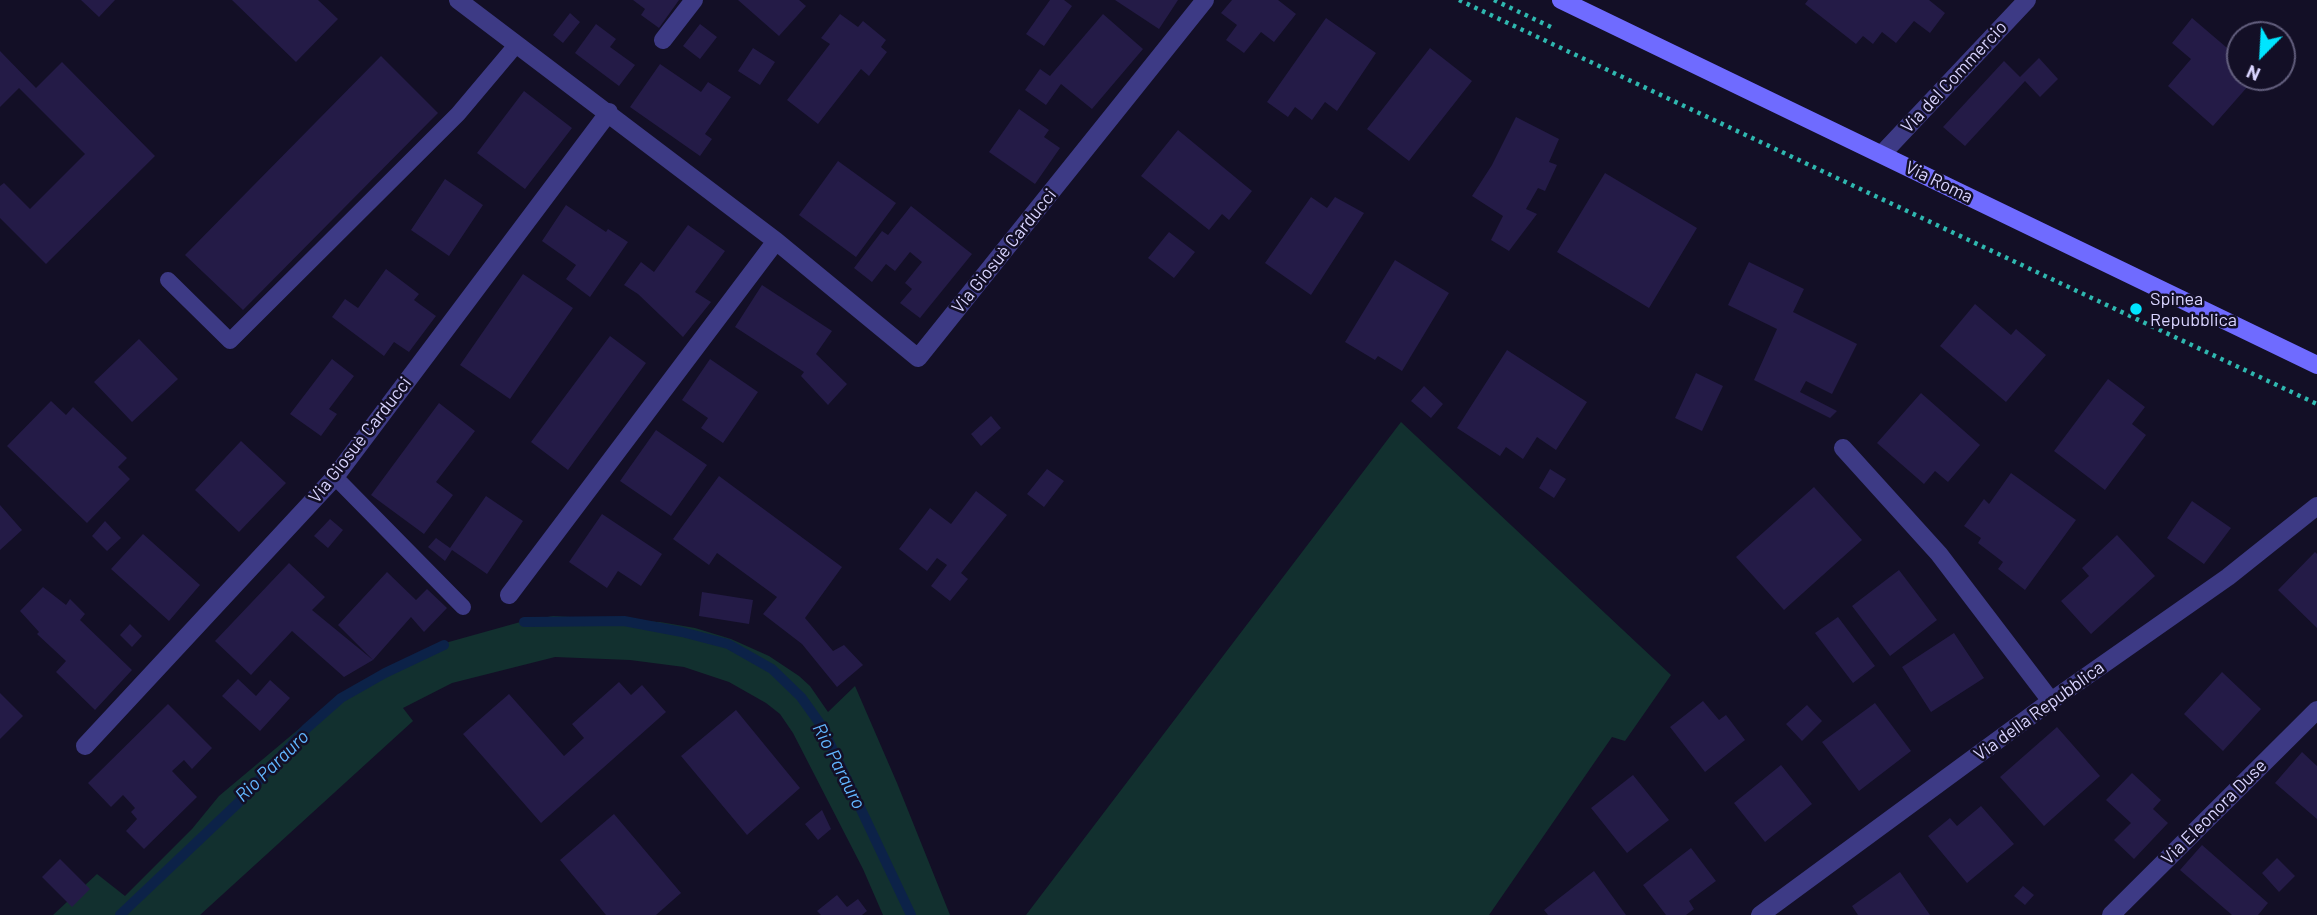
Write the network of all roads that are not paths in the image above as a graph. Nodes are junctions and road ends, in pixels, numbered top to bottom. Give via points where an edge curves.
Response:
1 (458, 0) edge
2 (694, 0) edge
3 (1205, 0) edge
4 (1560, 0) edge
5 (2027, 0) edge
6 (663, 40) dead end
7 (517, 44) junction
8 (609, 112) junction
9 (1882, 154) junction
10 (776, 241) junction
11 (168, 280) dead end
12 (2317, 365) edge
13 (1843, 448) dead end
14 (335, 477) junction
15 (2317, 506) edge
16 (509, 595) dead end
17 (463, 607) dead end
18 (2052, 701) junction
19 (2317, 710) edge
20 (85, 746) dead end
21 (1760, 915) edge
22 (2111, 915) edge

1 - 7 street, Via Giosuè Carducci
2 - 6 street
3 - 10 street, Via Giosuè Carducci via 918,358
4 - 9 street, Via Roma
5 - 9 street, Via del Commercio
7 - 8 street, Via Giosuè Carducci
7 - 11 lane via 458,114 230,341
8 - 10 street, Via Giosuè Carducci
8 - 14 street, Via Giosuè Carducci
9 - 12 street, Via Roma
10 - 16 street
13 - 18 street via 1939,554
14 - 17 lane
14 - 20 street, Via Giosuè Carducci
15 - 18 street, Via della Repubblica via 2228,577
18 - 21 street, Via della Repubblica
19 - 22 street, Via Eleonora Duse

